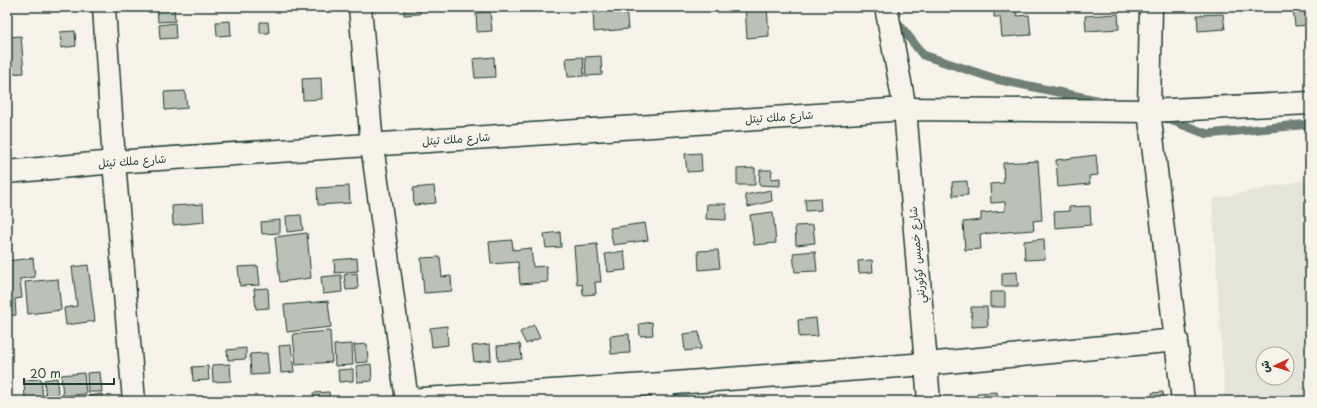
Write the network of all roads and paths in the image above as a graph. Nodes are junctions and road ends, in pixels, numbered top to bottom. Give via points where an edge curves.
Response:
1 (104, 7) edge
2 (360, 7) edge
3 (886, 7) edge
4 (1150, 7) edge
5 (1310, 103) edge
6 (905, 109) junction
7 (1149, 111) junction
8 (372, 145) junction
9 (114, 162) junction
10 (7, 172) edge
11 (1177, 340) junction
12 (926, 364) junction
13 (662, 392) edge
14 (134, 401) edge
15 (407, 401) edge
16 (929, 401) edge
17 (1183, 401) edge

1 - 9 street
2 - 8 street
3 - 6 street, شارع خميس كوكورتني
4 - 7 street
5 - 7 street, شارع ملك تيتل
6 - 7 street, شارع ملك تيتل
6 - 8 street, شارع ملك تيتل
6 - 12 street, شارع خميس كوكورتني
7 - 11 street
8 - 9 street, شارع ملك تيتل
8 - 15 street
9 - 10 street, شارع ملك تيتل
9 - 14 street
11 - 12 street
11 - 17 street
12 - 13 street
12 - 16 street, شارع خميس كوكورتني
13 - 15 street

